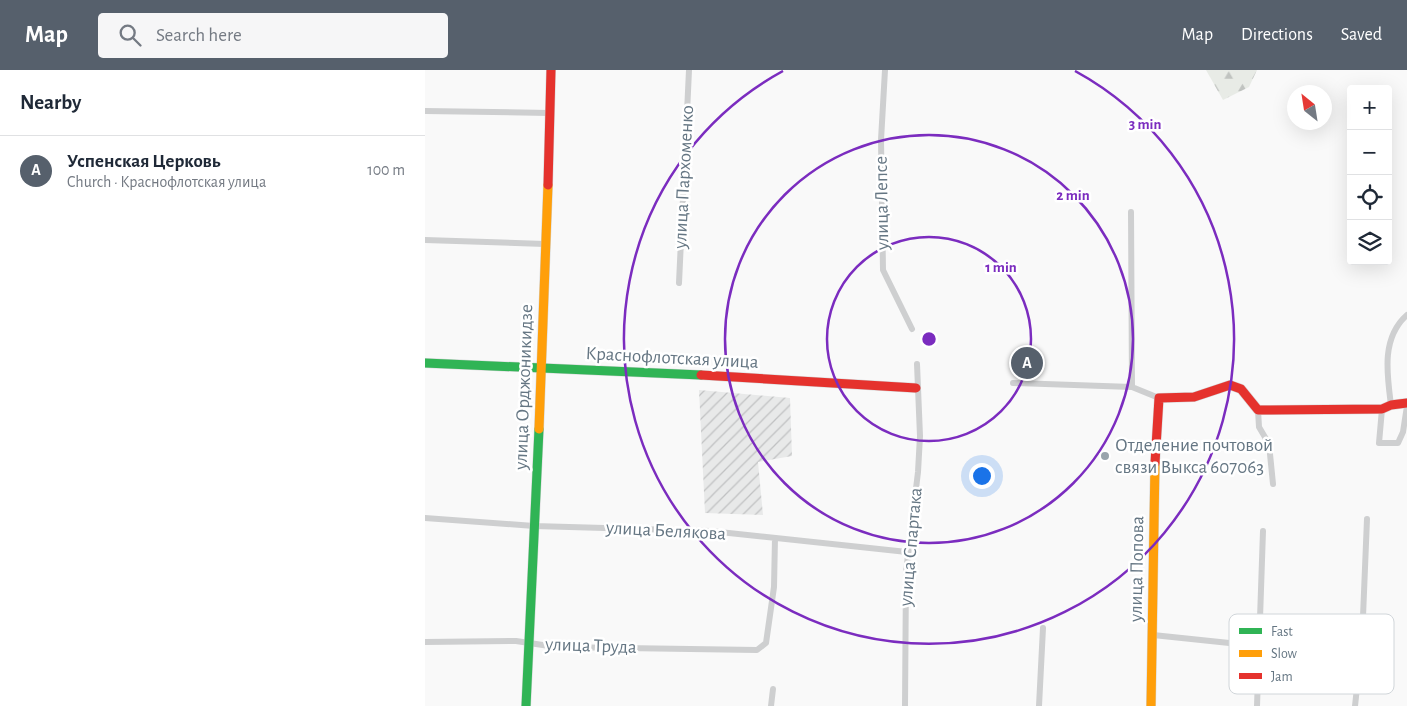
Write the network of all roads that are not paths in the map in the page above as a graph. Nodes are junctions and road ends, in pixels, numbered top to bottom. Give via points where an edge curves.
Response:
1 (551, 70) edge
2 (689, 70) edge
3 (885, 70) edge
4 (425, 111) edge
5 (549, 113) junction
6 (1131, 212) dead end
7 (425, 240) edge
8 (545, 244) junction
9 (679, 283) dead end
10 (1407, 315) edge
11 (911, 329) dead end
12 (425, 363) edge
13 (917, 364) dead end
14 (542, 368) junction
15 (1013, 383) dead end
16 (1132, 387) junction
17 (916, 388) junction
18 (1159, 398) junction
19 (1407, 404) edge
20 (1391, 405) junction
21 (1381, 409) junction
22 (1258, 410) junction
23 (1273, 484) dead end
24 (425, 518) edge
25 (1367, 519) dead end
26 (534, 526) junction
27 (1263, 532) dead end
28 (775, 538) junction
29 (907, 552) junction
30 (1259, 614) edge
31 (1363, 614) edge
32 (1043, 628) dead end
33 (1153, 634) junction
34 (425, 642) edge
35 (530, 642) junction
36 (1229, 643) edge
37 (773, 689) dead end
38 (526, 706) edge
39 (771, 706) edge
40 (905, 706) edge
41 (1039, 706) edge
42 (1151, 706) edge

1 - 5 street, улица Орджоникидзе
2 - 9 street, улица Пархоменко
3 - 11 street, улица Лепсе via 881,140 883,270
4 - 5 street
5 - 8 street, улица Орджоникидзе
6 - 16 street
7 - 8 street
8 - 14 street, улица Орджоникидзе
10 - 20 street via 1396,324 1388,349
12 - 14 street, Краснофлотская улица
13 - 17 street
14 - 17 street, Краснофлотская улица
14 - 26 street, улица Орджоникидзе
15 - 16 street
16 - 18 street
17 - 29 street, улица Спартака via 920,436
18 - 22 street via 1194,397 1230,385 1241,389
18 - 33 street, улица Попова via 1155,432
19 - 20 street
19 - 21 street via 1398,443 1379,443
20 - 21 street
21 - 22 street
22 - 23 street via 1259,426 1269,444
24 - 26 street, улица Белякова
25 - 31 street
26 - 28 street, улица Белякова via 710,531
26 - 35 street, улица Орджоникидзе
27 - 30 street
28 - 29 street, улица Белякова
28 - 35 street, улица Труда via 774,587 766,643 757,650 556,647
29 - 40 street, улица Спартака
32 - 41 street
33 - 36 street
33 - 42 street, улица Попова
34 - 35 street, улица Труда
35 - 38 street, улица Орджоникидзе
37 - 39 street

